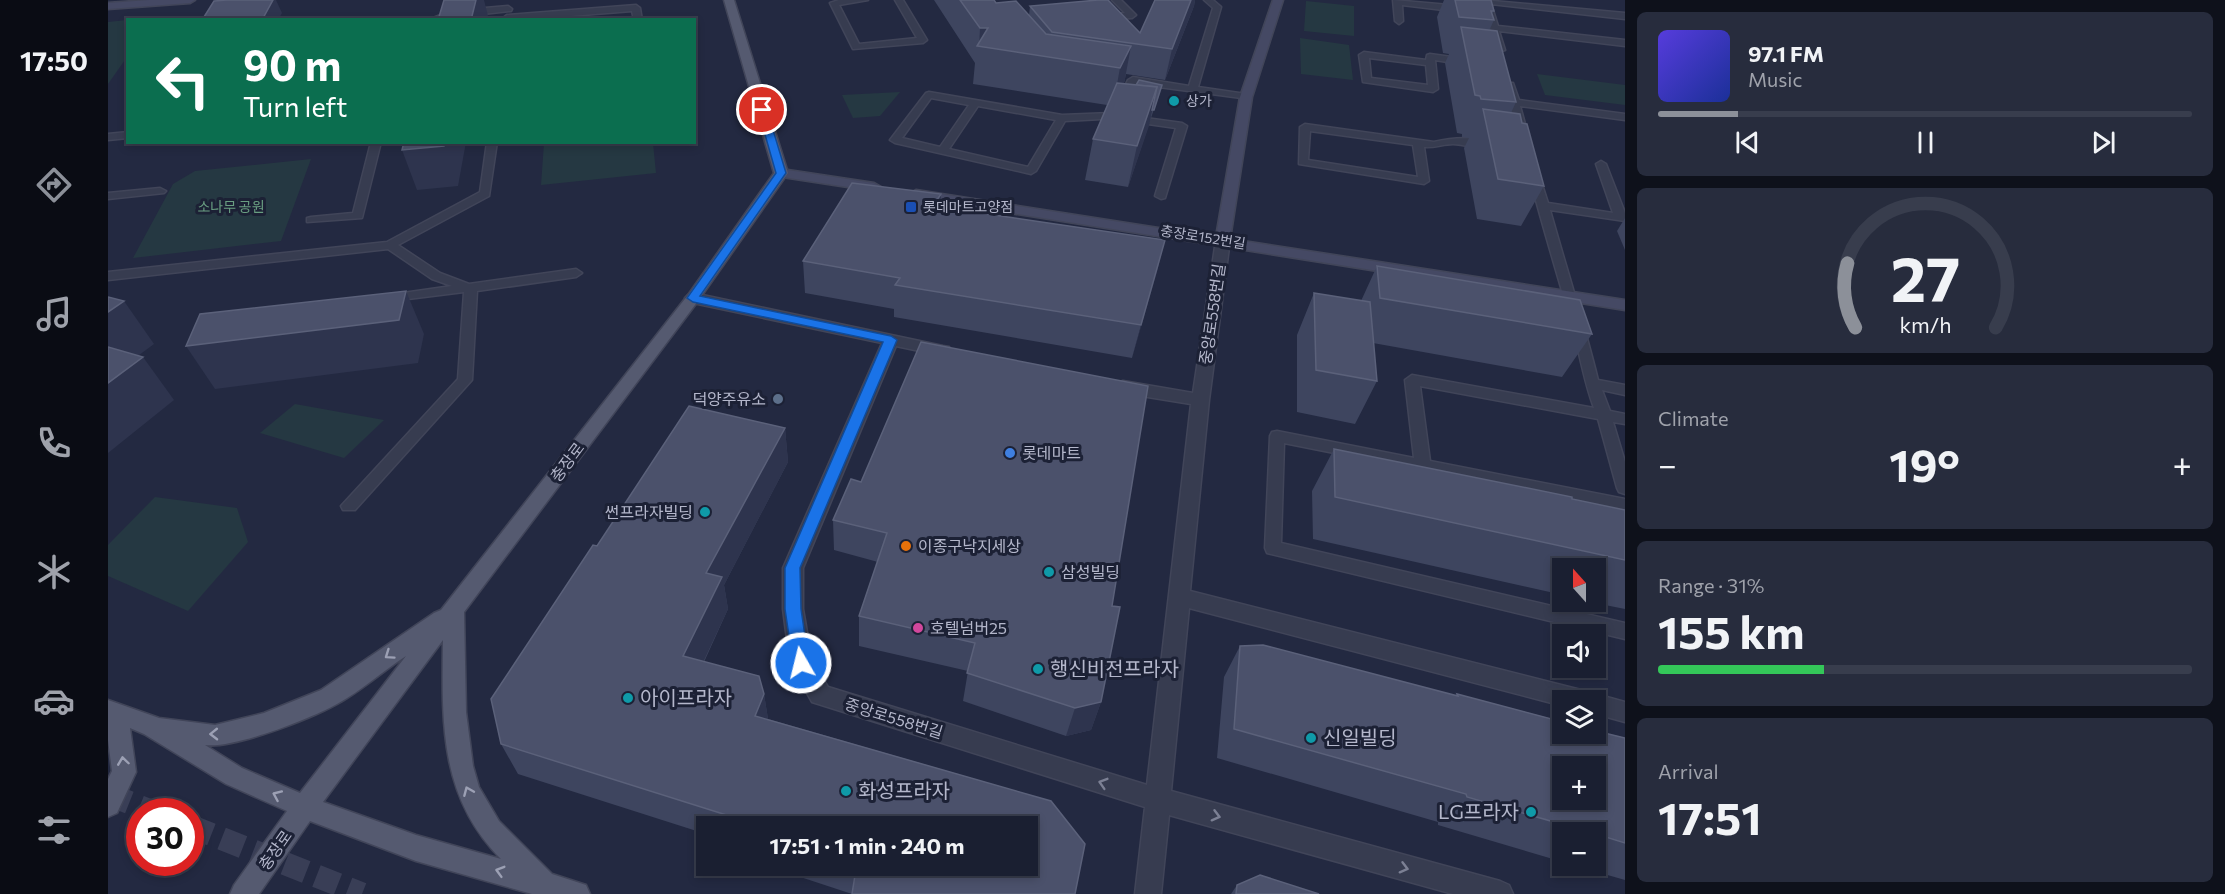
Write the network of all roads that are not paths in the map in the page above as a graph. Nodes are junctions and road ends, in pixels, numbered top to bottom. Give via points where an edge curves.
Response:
1 (190, 0) edge
2 (729, 0) edge
3 (864, 0) edge
4 (899, 0) edge
5 (1116, 0) edge
6 (1208, 0) edge
7 (1278, 0) edge
8 (1486, 0) edge
9 (1398, 1) edge
10 (1442, 3) edge
11 (1218, 4) edge
12 (108, 6) edge
13 (1466, 9) edge
14 (1478, 11) edge
15 (508, 12) edge
16 (1490, 12) junction
17 (1625, 16) edge
18 (552, 17) edge
19 (438, 18) edge
20 (638, 18) edge
21 (1088, 19) edge
22 (1399, 21) dead end
23 (1494, 27) junction
24 (1625, 43) edge
25 (1502, 57) edge
26 (1430, 63) junction
27 (1473, 63) edge
28 (1507, 75) edge
29 (1193, 89) junction
30 (1246, 97) junction
31 (1514, 102) junction
32 (975, 103) junction
33 (1116, 117) junction
34 (1625, 117) edge
35 (1062, 118) junction
36 (126, 135) edge
37 (108, 137) edge
38 (1525, 141) edge
39 (1418, 143) junction
40 (376, 144) edge
41 (492, 144) edge
42 (1495, 146) edge
43 (943, 151) junction
44 (1531, 161) edge
45 (1601, 164) dead end
46 (781, 173) junction
47 (160, 191) dead end
48 (108, 196) edge
49 (1161, 196) dead end
50 (1543, 206) junction
51 (1623, 218) edge
52 (311, 220) dead end
53 (1223, 240) junction
54 (390, 245) junction
55 (576, 273) dead end
56 (108, 276) edge
57 (471, 289) junction
58 (1569, 297) junction
59 (693, 298) junction
60 (378, 301) edge
61 (1625, 305) edge
62 (891, 340) junction
63 (964, 355) edge
64 (1103, 383) edge
65 (1592, 384) junction
66 (1625, 390) edge
67 (1200, 400) junction
68 (1604, 415) junction
69 (1625, 419) edge
70 (1423, 465) junction
71 (1625, 488) edge
72 (1625, 505) edge
73 (349, 506) dead end
74 (1179, 597) junction
75 (454, 609) junction
76 (1625, 631) edge
77 (1552, 693) edge
78 (1606, 707) edge
79 (112, 711) edge
80 (1625, 712) edge
81 (152, 726) junction
82 (1159, 800) junction
83 (108, 805) edge
84 (305, 807) junction
85 (544, 884) junction
86 (243, 894) edge
87 (577, 894) edge
88 (1148, 894) edge
89 (1500, 894) edge

1 - 12 street
2 - 46 main road
3 - 4 lane via 834,3 856,47 923,40
5 - 21 lane via 1132,15
6 - 11 lane
7 - 30 street, 중앙로558번길
8 - 16 lane
8 - 17 lane
9 - 10 lane
9 - 22 lane
10 - 13 lane
11 - 29 lane
14 - 16 lane
15 - 18 lane
15 - 19 lane
16 - 23 lane
18 - 20 lane via 636,8
23 - 24 lane
23 - 25 lane
26 - 26 lane via 1433,89 1366,80 1364,55
26 - 27 lane via 1431,57
28 - 31 lane
29 - 30 lane
29 - 33 lane via 1127,79
30 - 53 street, 중앙로558번길
31 - 34 lane
31 - 38 lane
32 - 35 lane
32 - 43 lane
32 - 43 lane via 929,95 895,140
33 - 35 lane
33 - 49 lane via 1182,126
35 - 43 lane via 1031,171
36 - 37 lane
39 - 39 lane via 1305,127 1303,162 1424,181
39 - 42 lane via 1452,141
40 - 52 lane via 358,216
41 - 54 lane via 485,194
44 - 50 lane
45 - 51 lane
46 - 53 street, 충장로152번길
46 - 59 main road, 충장로
47 - 48 lane
50 - 51 lane
50 - 58 lane
53 - 58 street, 충장로152번길
53 - 67 street, 중앙로558번길
54 - 56 lane
54 - 57 lane via 436,276
55 - 57 lane
57 - 60 lane
57 - 73 lane via 465,380
58 - 61 street, 충장로152번길
58 - 65 lane
59 - 62 street
59 - 75 main road, 충장로
62 - 63 street
82 -> 62 street, 중앙로558번길 via 820,695 801,663 793,609 793,568
64 - 67 street
65 - 66 lane
65 - 68 lane
67 - 74 street, 중앙로558번길
68 - 69 lane
68 - 70 lane via 1412,380
68 - 71 lane
70 - 72 lane
70 - 76 lane via 1277,436 1273,548
74 - 77 street
74 - 82 street, 중앙로558번길
75 -> 81 main road via 329,697 265,723 215,736
75 - 84 main road, 충장로
85 -> 75 main road via 503,844 477,810 461,774
78 - 80 street
79 - 81 main road
83 -> 79 main road via 124,772
84 -> 81 main road via 234,776
82 - 88 street, 중앙로558번길
82 -> 89 street
85 -> 84 main road via 416,848
84 - 86 main road, 충장로
85 - 87 main road

